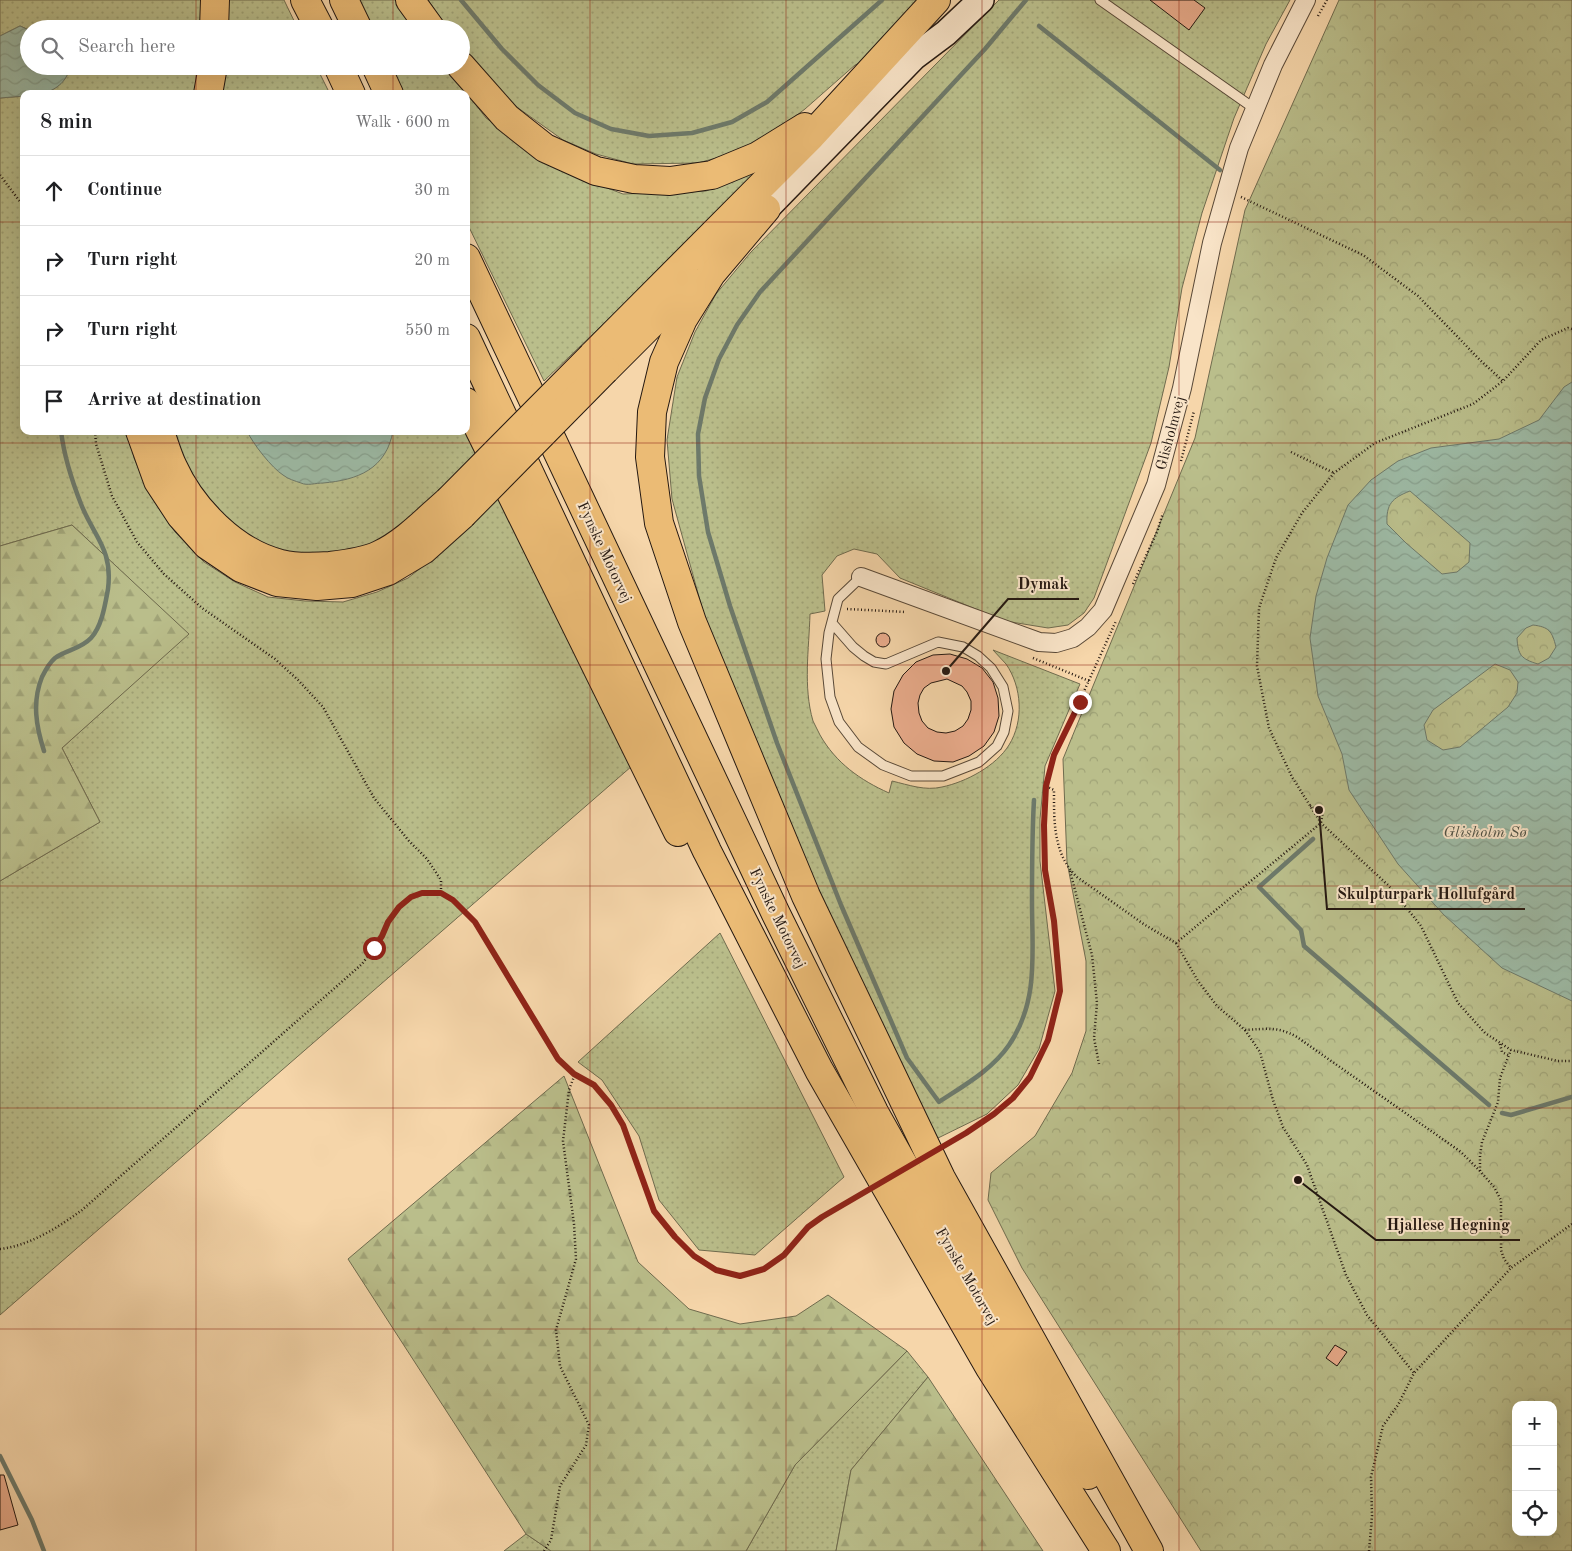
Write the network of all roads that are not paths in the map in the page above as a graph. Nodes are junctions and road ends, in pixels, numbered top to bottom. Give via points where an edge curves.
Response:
1 (215, 0) edge
2 (305, 0) edge
3 (344, 0) edge
4 (410, 0) edge
5 (936, 0) edge
6 (967, 0) edge
7 (981, 0) edge
8 (1100, 0) edge
9 (1306, 0) edge
10 (214, 20) edge
11 (315, 20) edge
12 (354, 20) edge
13 (425, 20) edge
14 (914, 57) junction
15 (874, 68) junction
16 (211, 75) edge
17 (342, 75) edge
18 (380, 75) edge
19 (469, 75) edge
20 (209, 90) edge
21 (349, 90) edge
22 (387, 90) edge
23 (1254, 109) junction
24 (766, 209) junction
25 (470, 266) edge
26 (470, 347) edge
27 (598, 363) junction
28 (470, 410) edge
29 (141, 435) edge
30 (161, 435) edge
31 (455, 508) junction
32 (861, 576) joint
33 (832, 622) junction
34 (819, 1070) junction
35 (1106, 1551) edge
36 (1140, 1551) edge
37 (1150, 1551) edge

1 - 10 highway
2 - 11 highway
3 - 12 highway
4 - 13 highway
5 - 15 highway
6 - 14 street
7 - 14 street
8 - 23 lane
9 - 23 street, Glisholmvej
14 - 24 street
15 - 19 highway via 805,127 758,156 712,175 670,181 634,179 596,171 545,148 507,118
15 - 27 highway
16 - 20 highway
17 - 21 highway
18 - 22 highway
23 - 32 street, Glisholmvej via 1214,235 1182,388 1156,485 1103,610 1073,638 1056,643 1039,642
24 - 27 highway
24 - 37 highway via 711,274 683,319 664,362 652,412 650,457 659,523 692,622 806,896 941,1178
25 - 36 highway, Fynske Motorvej via 776,914 874,1112 982,1304 1072,1451
26 - 34 highway, Fynske Motorvej via 707,851
27 - 31 highway, bridge
28 - 34 highway via 726,930
29 - 31 highway via 158,481 181,516 207,545 241,568 278,582 316,586 352,583 388,571 423,550
30 - 31 highway via 174,469 196,506 227,537 281,564 349,564 379,555
32 - 33 lane via 838,599
33 - 33 lane via 826,659 830,698 839,722 858,747 883,764 911,776 943,776 978,762 997,746 1008,711 1003,687 992,668 978,656 962,647 938,642 886,664 874,662 852,647
34 - 35 highway, Fynske Motorvej via 990,1368

